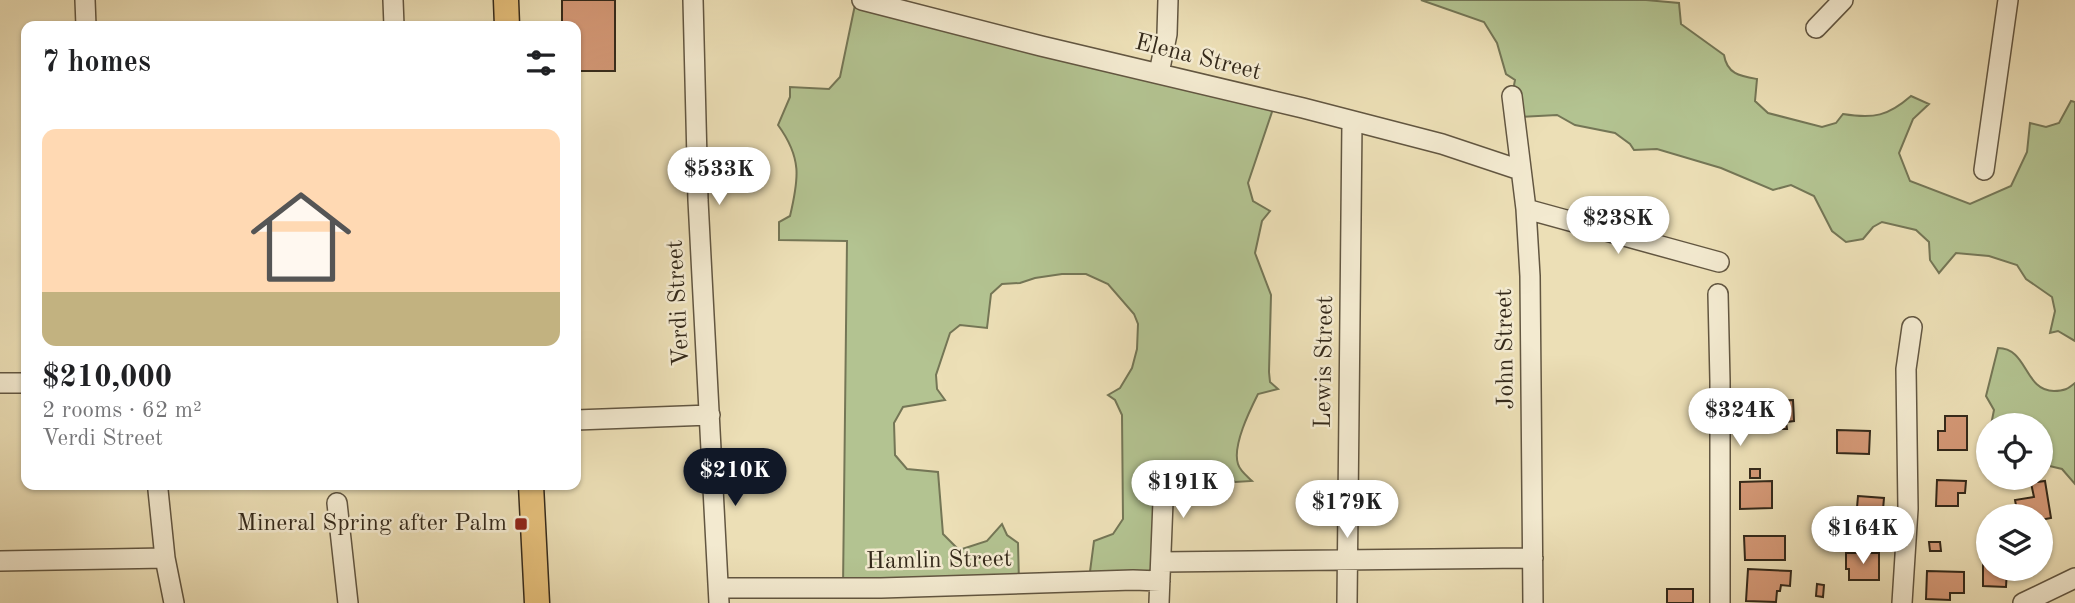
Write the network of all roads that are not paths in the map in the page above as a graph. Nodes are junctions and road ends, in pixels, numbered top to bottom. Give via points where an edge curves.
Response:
1 (85, 0) edge
2 (393, 0) edge
3 (506, 0) edge
4 (693, 0) edge
5 (862, 0) edge
6 (1168, 0) edge
7 (1843, 0) edge
8 (2008, 0) edge
9 (86, 21) edge
10 (394, 21) edge
11 (507, 21) edge
12 (1816, 28) dead end
13 (1159, 73) junction
14 (1512, 96) dead end
15 (1352, 122) junction
16 (1520, 170) junction
17 (1984, 170) dead end
18 (1526, 209) junction
19 (1719, 262) dead end
20 (1718, 294) dead end
21 (1912, 327) dead end
22 (0, 383) edge
23 (21, 383) edge
24 (710, 415) junction
25 (581, 420) edge
26 (1164, 476) dead end
27 (158, 490) dead end
28 (531, 490) edge
29 (337, 503) dead end
30 (164, 558) junction
31 (1534, 558) junction
32 (0, 561) edge
33 (1347, 561) junction
34 (1160, 572) junction
35 (2075, 578) edge
36 (719, 595) edge
37 (174, 603) edge
38 (348, 603) edge
39 (537, 603) edge
40 (1160, 603) edge
41 (1347, 603) edge
42 (1533, 603) edge
43 (1720, 603) edge
44 (1902, 603) edge
45 (2023, 603) edge

1 - 9 street
2 - 10 street
3 - 11 main road
4 - 24 street, Verdi Street
5 - 13 street, Elena Street
6 - 13 street
7 - 12 street
8 - 17 street
13 - 15 street, Elena Street
14 - 16 street, John Street
15 - 16 street, Elena Street via 1442,144
15 - 33 street, Lewis Street
16 - 18 street, John Street
18 - 19 street
18 - 31 street, John Street
20 - 43 street
21 - 44 street via 1906,369 1908,509
22 - 23 street
24 - 25 street
24 - 36 street, Verdi Street
26 - 34 street
27 - 30 street
28 - 39 main road
29 - 38 street
30 - 32 street
30 - 37 street
31 - 33 street, Hamlin Street
31 - 42 street, John Street
33 - 34 street, Hamlin Street
33 - 41 street, Lewis Street
34 - 36 street, Hamlin Street via 1133,580
34 - 40 street
35 - 45 street

